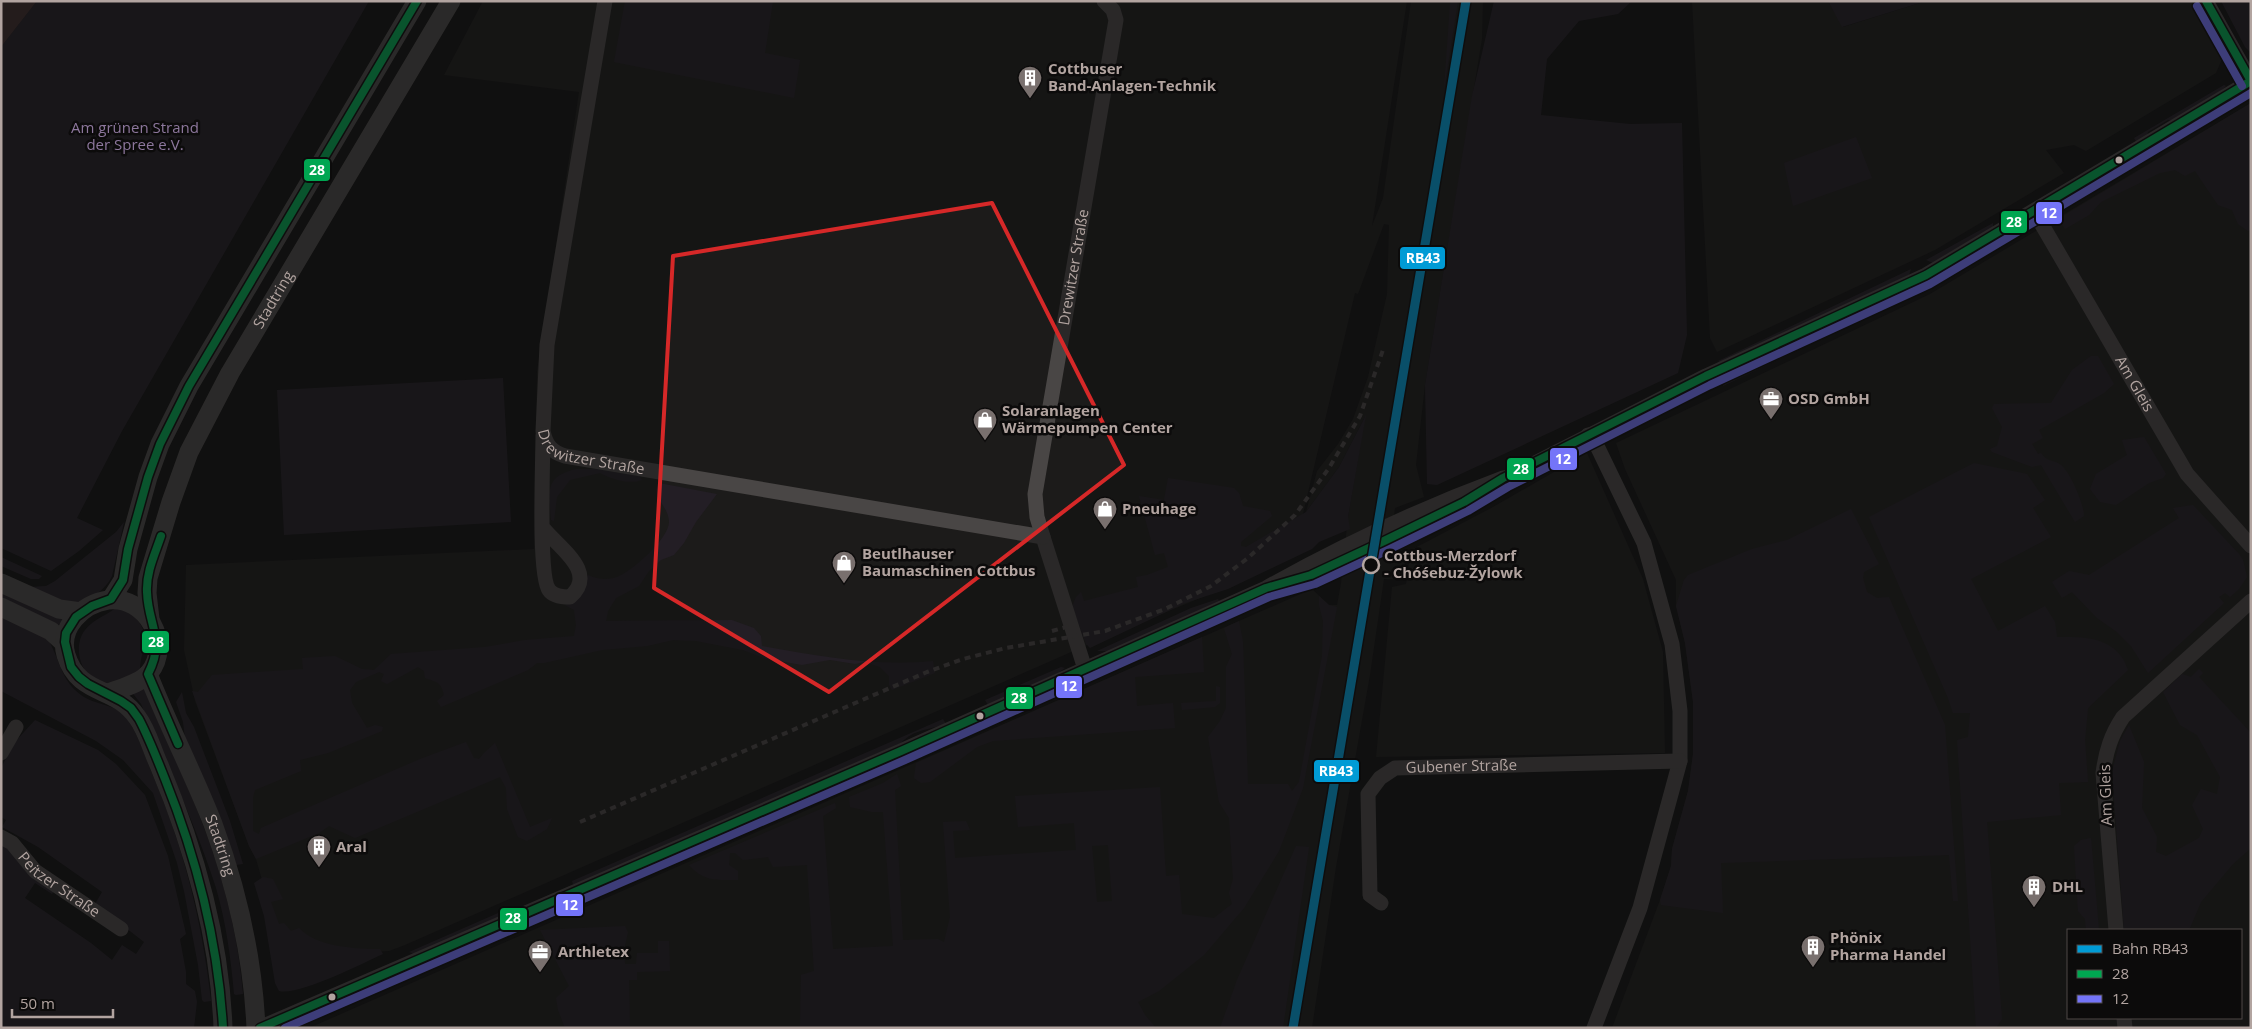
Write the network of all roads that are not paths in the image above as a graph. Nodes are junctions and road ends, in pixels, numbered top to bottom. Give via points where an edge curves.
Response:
1 (417, 1) edge
2 (450, 1) edge
3 (605, 1) edge
4 (1104, 1) edge
5 (2206, 1) edge
6 (2251, 81) edge
7 (2034, 211) junction
8 (543, 432) junction
9 (1588, 435) junction
10 (543, 528) dead end
11 (1042, 537) junction
12 (2251, 546) edge
13 (1, 583) edge
14 (111, 599) junction
15 (2251, 601) edge
16 (1, 608) edge
17 (81, 612) junction
18 (150, 619) junction
19 (64, 643) junction
20 (1085, 669) junction
21 (148, 674) junction
22 (108, 693) junction
23 (16, 727) dead end
24 (1, 753) edge
25 (1680, 761) junction
26 (1, 837) edge
27 (1381, 903) dead end
28 (121, 929) dead end
29 (2116, 929) edge
30 (223, 1028) edge
31 (257, 1028) edge
32 (1594, 1028) edge

1 - 14 main road, Stadtring via 189,386 160,444 128,549 123,580
2 - 18 main road, Stadtring via 239,356 189,452 170,502 148,578 146,593
3 - 8 street, Drewitzer Straße via 547,345
4 - 11 street, Drewitzer Straße via 1116,20 1035,494
5 - 6 street
6 - 7 street
7 - 9 street via 1926,275 1706,376
7 - 12 street, Am Gleis via 2187,474
8 - 10 street
8 - 11 street, Drewitzer Straße via 551,450 565,456
9 - 20 street via 1503,478 1464,502 1311,575 1266,588
9 - 25 street via 1598,448 1644,543 1659,590 1672,644 1680,711
11 - 20 street, Drewitzer Straße
13 - 17 main road via 59,610
14 - 17 main road via 95,602
14 - 18 main road via 131,604
15 - 29 street, Am Gleis via 2123,717 2111,735 2103,773
16 - 19 main road via 51,631
17 - 19 main road via 69,624
18 - 21 main road, Stadtring via 156,631 158,648 155,663
19 - 22 main road, Stadtring via 71,668 81,681 95,690
20 - 31 street
21 - 22 main road
21 - 31 main road, Stadtring via 206,806 232,878 254,994
22 - 30 main road, Stadtring via 126,703 138,718 180,816 205,905 222,1002
23 - 24 street
25 - 27 street, Gubener Straße via 1395,768 1380,778 1368,794 1370,895
25 - 32 street via 1640,908
26 - 28 street, Peitzer Straße via 12,843 35,871

